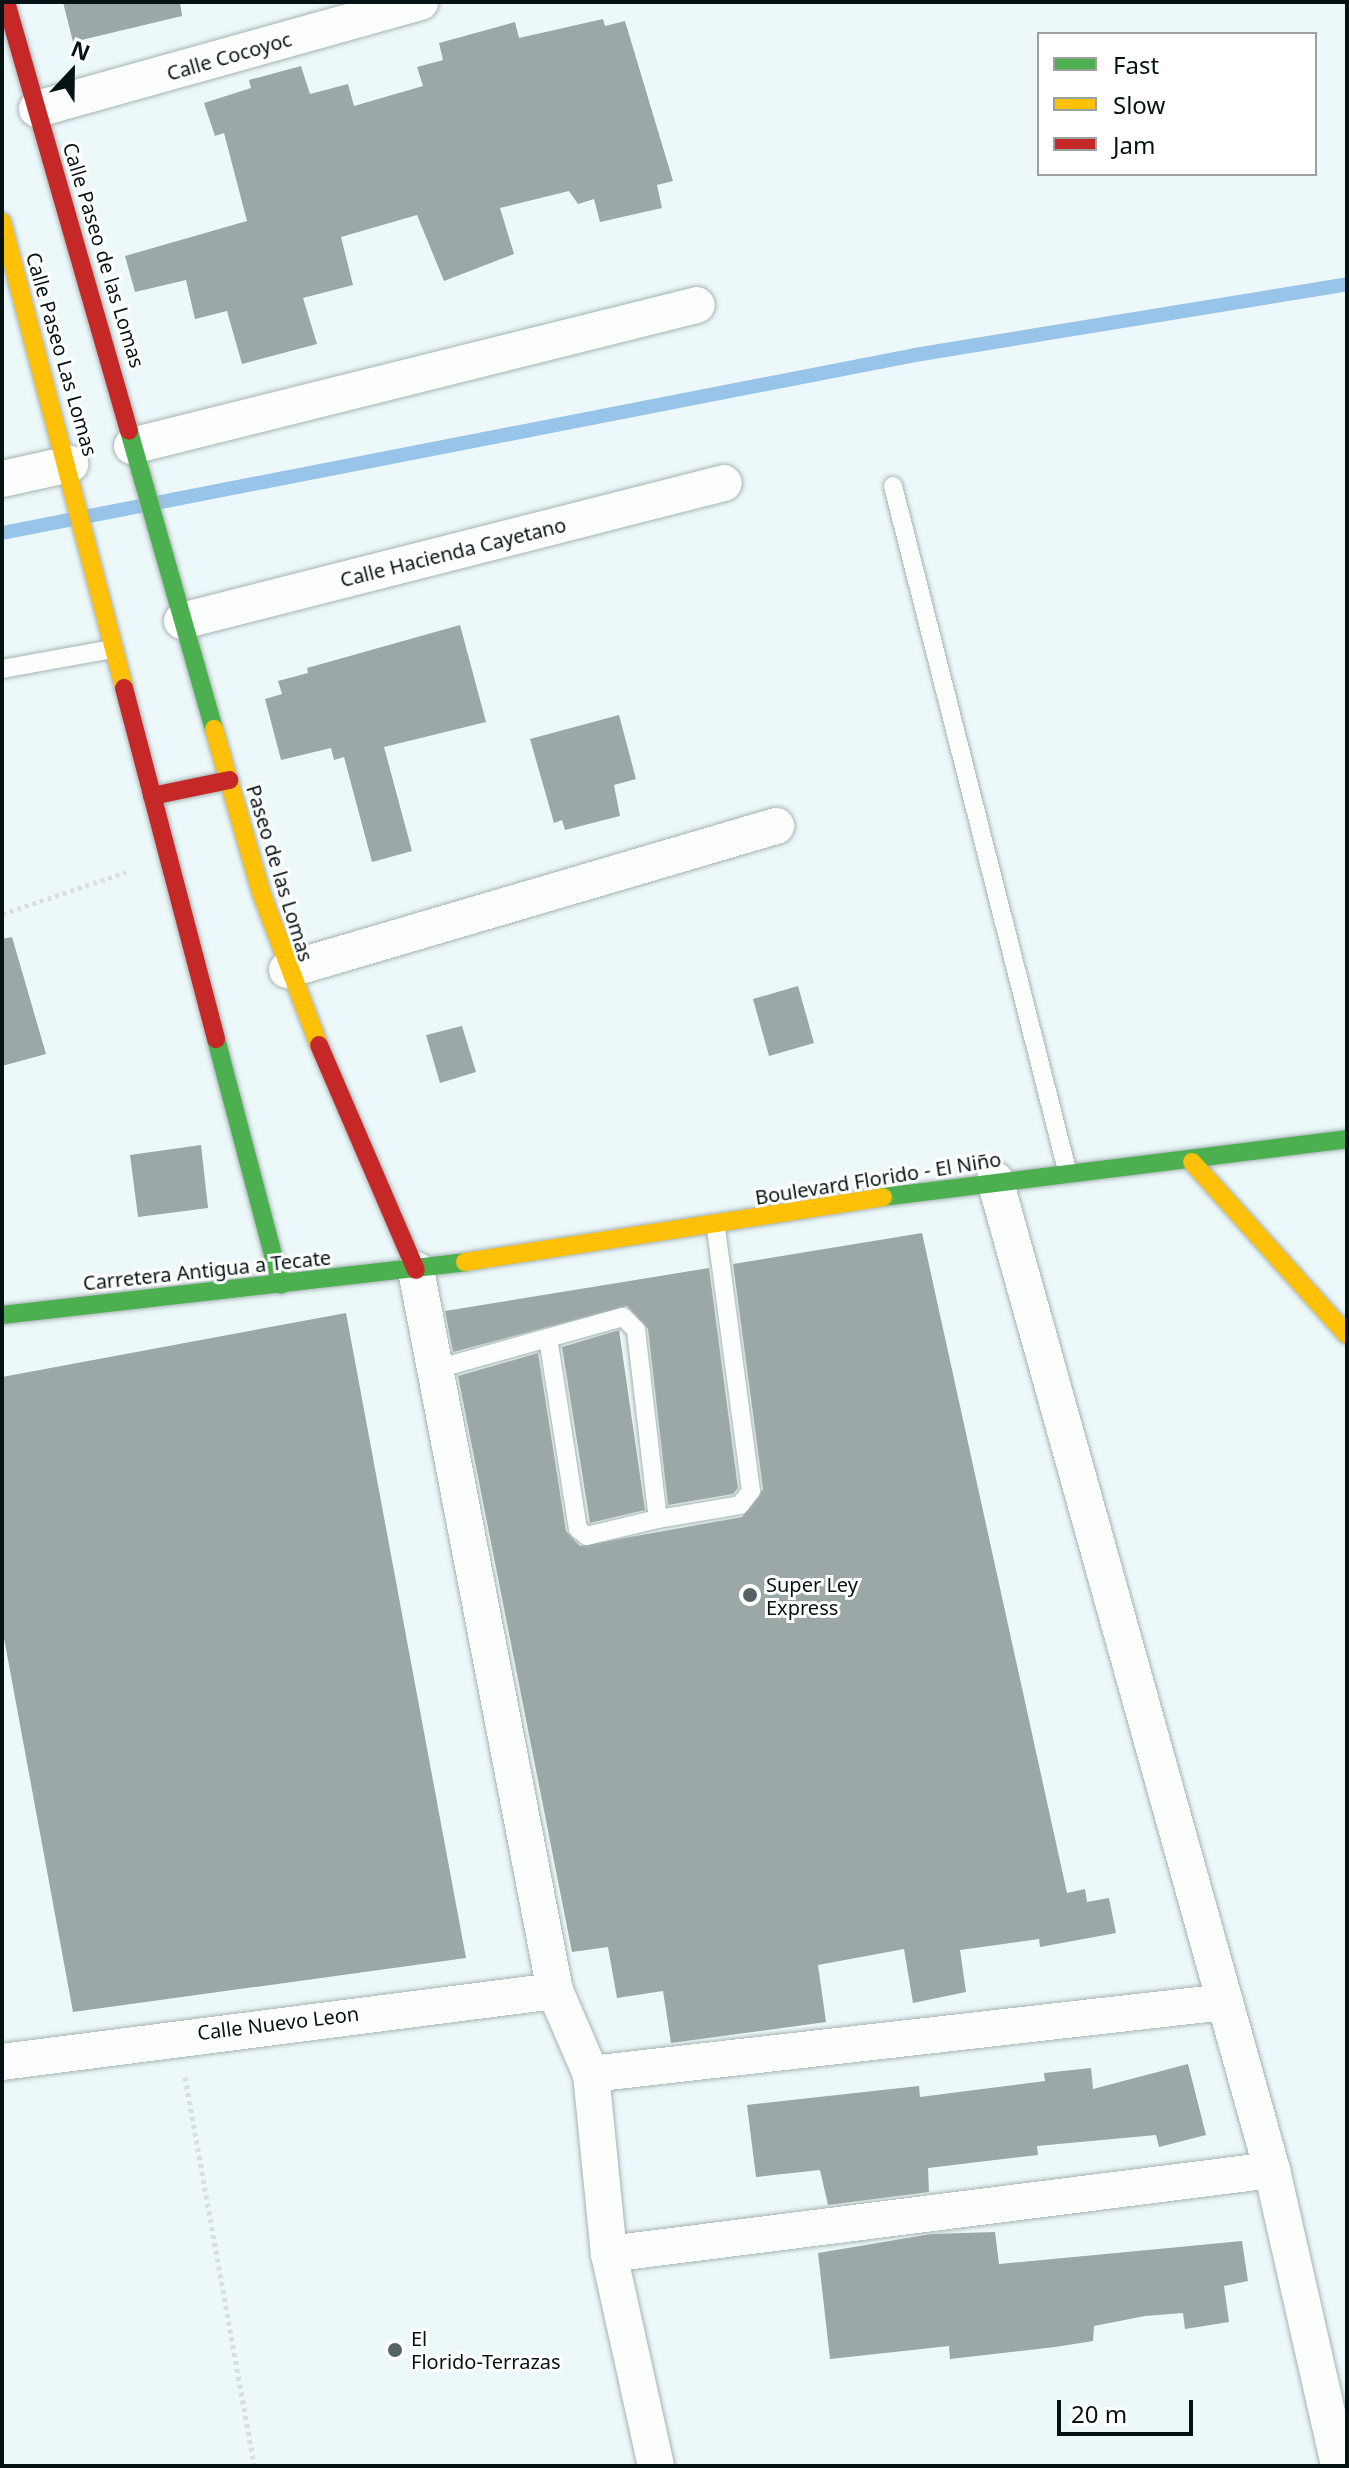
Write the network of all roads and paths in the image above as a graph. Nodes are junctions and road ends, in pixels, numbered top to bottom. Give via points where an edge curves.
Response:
1 (6, 2) edge
2 (420, 2) edge
3 (37, 109) junction
4 (2, 222) edge
5 (697, 305) dead end
6 (135, 461) junction
7 (70, 464) junction
8 (2, 479) edge
9 (724, 483) dead end
10 (893, 486) dead end
11 (182, 621) junction
12 (112, 649) junction
13 (2, 669) edge
14 (229, 780) junction
15 (152, 796) junction
16 (776, 826) dead end
17 (167, 856) junction
18 (2, 914) edge
19 (287, 970) junction
20 (1347, 1139) edge
21 (1192, 1162) junction
22 (1068, 1174) junction
23 (995, 1180) junction
24 (716, 1227) junction
25 (416, 1270) junction
26 (281, 1285) junction
27 (2, 1315) edge
28 (1347, 1335) edge
29 (548, 1338) junction
30 (433, 1370) junction
31 (658, 1519) junction
32 (555, 1991) junction
33 (1225, 2002) junction
34 (178, 2035) junction
35 (2, 2062) edge
36 (591, 2074) junction
37 (1272, 2170) junction
38 (609, 2254) junction
39 (254, 2466) edge
40 (656, 2466) edge
41 (1339, 2466) edge

1 - 3 main road, Calle Paseo de las Lomas
2 - 3 street, Calle Cocoyoc
3 - 6 main road, Calle Paseo de las Lomas via 122,393
4 - 7 main road, Calle Paseo Las Lomas
5 - 6 street
6 - 11 main road, Paseo de las Lomas
7 - 8 street
7 - 12 main road, Calle Paseo Las Lomas
9 - 11 street, Calle Hacienda Cayetano
10 - 22 lane
11 - 14 main road, Paseo de las Lomas
12 - 13 lane
12 - 15 main road
14 - 15 main road
14 - 19 main road, Paseo de las Lomas
15 - 17 main road
16 - 19 street
17 - 18 path
17 - 26 main road
19 - 25 main road, Paseo de las Lomas
20 - 21 main road, Boulevard Florido - El Niño
21 - 22 main road, Boulevard Florido - El Niño
21 - 28 main road
22 - 23 main road, Boulevard Florido - El Niño
23 - 24 main road, Boulevard Florido - El Niño
23 - 33 street
24 - 25 main road, Boulevard Florido - El Niño
24 - 31 lane via 751,1491 740,1505
25 - 26 main road, Carretera Antigua a Tecate
25 - 30 street
26 - 27 main road, Carretera Antigua a Tecate
29 - 30 lane
29 - 31 lane via 578,1529 587,1536
29 - 31 lane via 623,1317 636,1330
30 - 32 street
32 - 34 street, Calle Nuevo Leon
32 - 36 street
33 - 36 street
33 - 37 street
34 - 35 street, Calle Nuevo Leon
34 - 39 path
36 - 38 street
37 - 38 street
37 - 41 street
38 - 40 street

